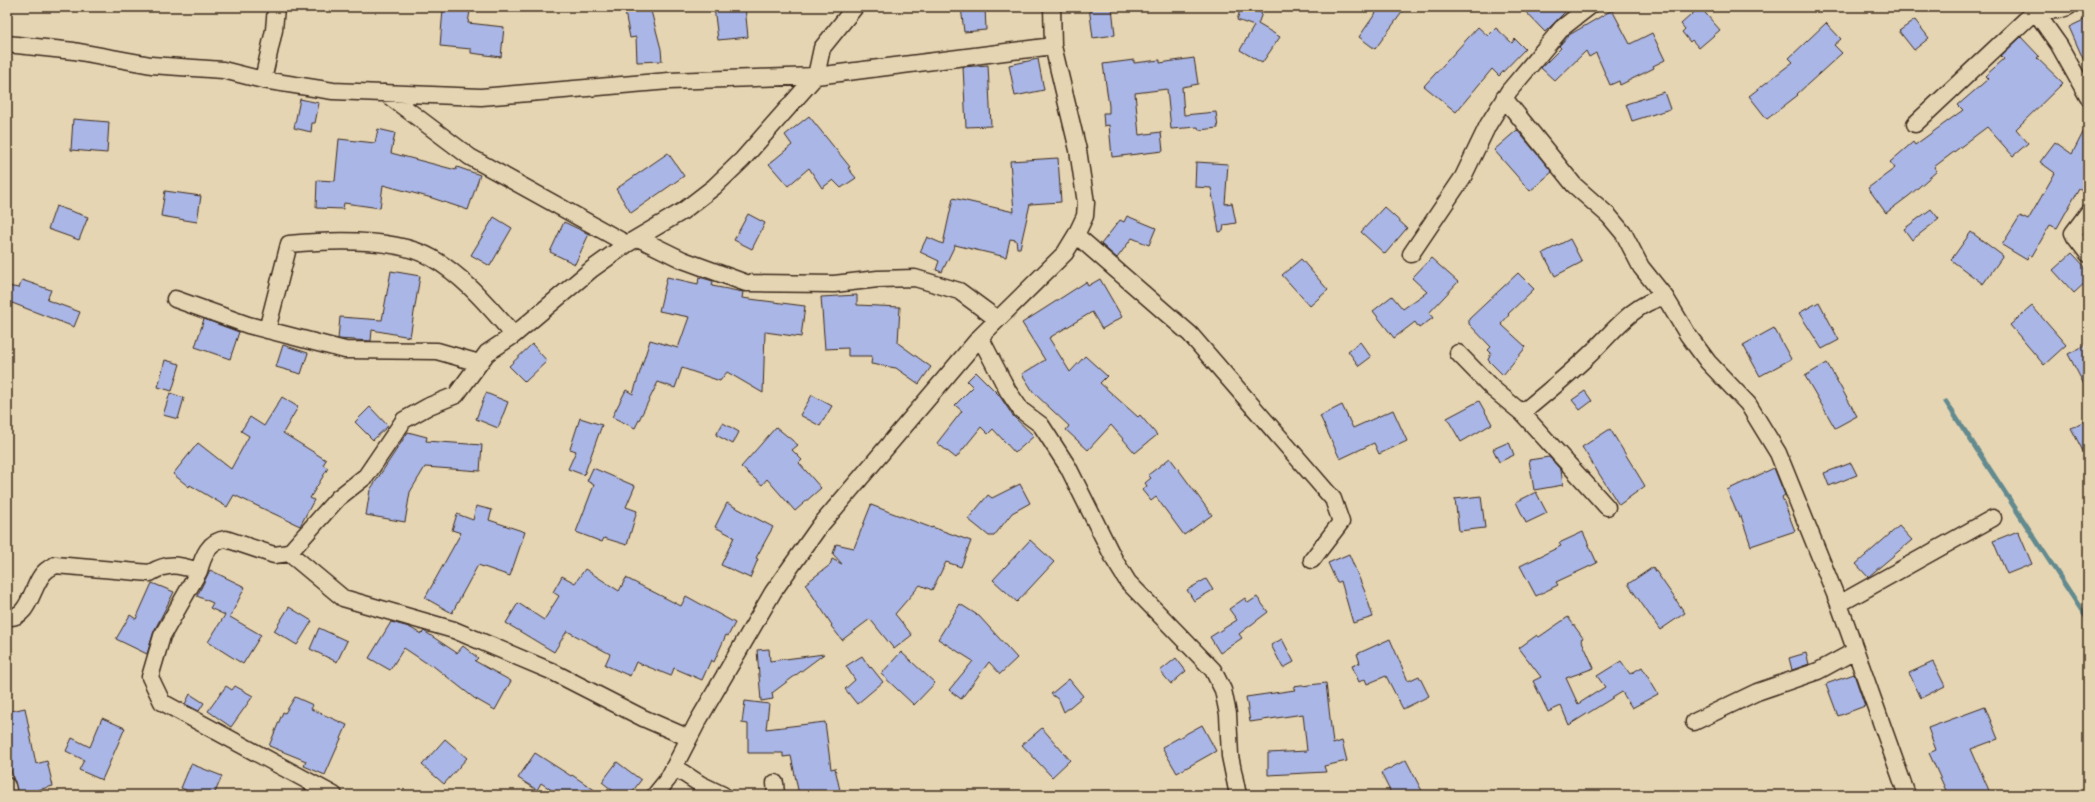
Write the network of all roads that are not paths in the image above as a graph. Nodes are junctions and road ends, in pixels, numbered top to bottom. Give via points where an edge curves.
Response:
1 (276, 7) edge
2 (855, 7) edge
3 (1052, 7) edge
4 (1590, 7) edge
5 (2068, 7) edge
6 (2034, 9) edge
7 (7, 44) edge
8 (1053, 46) junction
9 (816, 76) junction
10 (263, 80) junction
11 (385, 93) junction
12 (1504, 98) junction
13 (2088, 98) edge
14 (1915, 124) dead end
15 (2088, 213) edge
16 (1076, 235) junction
17 (632, 241) junction
18 (1411, 254) dead end
19 (2088, 254) edge
20 (1665, 296) junction
21 (175, 299) dead end
22 (997, 320) junction
23 (267, 330) junction
24 (514, 335) junction
25 (980, 336) junction
26 (1458, 353) dead end
27 (479, 363) junction
28 (1522, 413) junction
29 (1607, 506) dead end
30 (1993, 518) dead end
31 (289, 553) junction
32 (1312, 560) dead end
33 (199, 570) junction
34 (1839, 604) junction
35 (8, 619) edge
36 (1855, 651) junction
37 (1694, 722) dead end
38 (689, 738) junction
39 (674, 767) junction
40 (7, 786) edge
41 (9, 795) edge
42 (334, 795) edge
43 (654, 795) edge
44 (723, 795) edge
45 (1238, 795) edge
46 (1907, 795) edge

1 - 10 street via 274,30
2 - 9 street via 822,48
3 - 8 street
4 - 12 street via 1562,28
5 - 6 street via 2058,10
6 - 13 street via 2059,45
6 - 14 street
7 - 10 street via 74,51 151,65 223,70
8 - 9 street
8 - 16 street via 1078,150 1086,203 1085,216
9 - 11 street via 669,81 481,97
9 - 17 street via 742,160 714,187 683,211
10 - 11 street via 333,90
11 - 17 street via 470,157
12 - 18 street via 1463,177
12 - 20 street via 1574,185 1609,216 1624,234 1641,267
15 - 19 street via 2073,233
16 - 22 street via 1065,253
16 - 32 street via 1190,334 1333,499 1340,522
17 - 22 street via 746,283 834,284 878,278 915,278 959,291
17 - 24 street via 592,269
20 - 28 street via 1651,299 1635,309 1564,379
20 - 34 street via 1688,335 1708,362 1748,404 1778,453
21 - 23 street
22 - 25 street
23 - 24 street via 289,244 334,240 395,244 432,258 470,286
23 - 27 street via 344,350 437,351
24 - 27 street via 487,353
25 - 38 street via 819,527 773,592
25 - 45 street via 1008,391 1021,410 1041,425 1068,466 1128,582 1214,670 1223,690 1228,714 1230,756
26 - 28 street
27 - 31 street via 456,395 404,420 366,476 338,498
28 - 29 street
30 - 34 street
31 - 33 street via 274,555 226,539 219,540 204,553
31 - 38 street via 343,598 454,630 552,671 643,718
33 - 35 street via 178,565 162,565 150,573 55,566 46,570 23,611
33 - 42 street via 162,636 150,677 162,702
34 - 36 street
36 - 37 street via 1818,671 1756,692
36 - 46 street
38 - 39 street
39 - 43 street via 668,779
39 - 44 street
40 - 41 street

